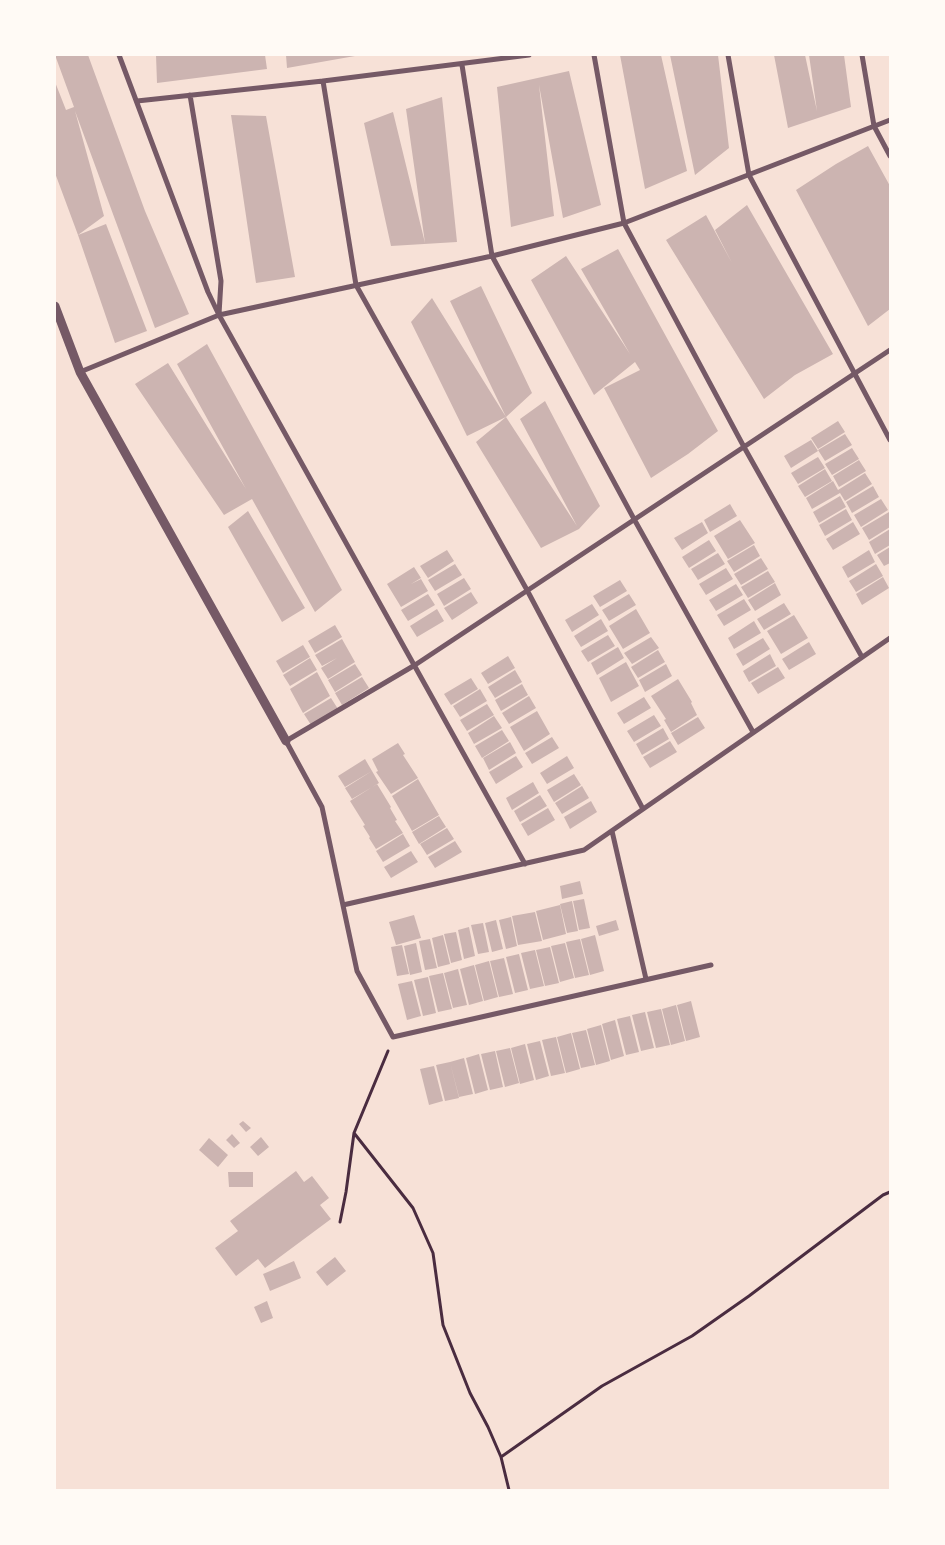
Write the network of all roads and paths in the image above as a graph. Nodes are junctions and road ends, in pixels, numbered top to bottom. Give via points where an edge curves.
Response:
1 (118, 55) edge
2 (528, 55) edge
3 (594, 55) edge
4 (728, 55) edge
5 (862, 55) edge
6 (462, 64) junction
7 (323, 81) junction
8 (190, 95) junction
9 (137, 101) junction
10 (890, 120) edge
11 (874, 126) junction
12 (890, 156) edge
13 (749, 175) junction
14 (624, 223) junction
15 (492, 256) junction
16 (356, 285) junction
17 (55, 306) edge
18 (219, 314) junction
19 (890, 350) edge
20 (80, 372) junction
21 (854, 374) junction
22 (890, 440) edge
23 (744, 447) junction
24 (634, 519) junction
25 (528, 590) junction
26 (890, 638) edge
27 (862, 658) junction
28 (415, 665) junction
29 (753, 732) junction
30 (286, 741) junction
31 (643, 809) junction
32 (612, 831) junction
33 (525, 864) junction
34 (343, 905) junction
35 (711, 965) dead end
36 (646, 979) junction
37 (393, 1037) junction
38 (354, 1134) junction
39 (890, 1192) edge
40 (340, 1222) dead end
41 (501, 1458) junction
42 (509, 1490) edge

1 - 9 street
2 - 6 street
3 - 14 street
4 - 13 street
5 - 11 street
6 - 7 street
6 - 15 street
7 - 8 street
7 - 16 street
8 - 9 street
8 - 18 street via 221,282
9 - 18 street
10 - 11 street
11 - 12 street
11 - 13 street
13 - 14 street
13 - 21 street
14 - 15 street
14 - 23 street
15 - 16 street
15 - 24 street
16 - 18 street
16 - 25 street
17 - 20 street
18 - 20 street
18 - 28 street
19 - 21 street
20 - 30 street
21 - 22 street
21 - 23 street
23 - 24 street
23 - 27 street
24 - 25 street
24 - 29 street
25 - 28 street
25 - 31 street
26 - 27 street
27 - 29 street
28 - 30 street
28 - 33 street
29 - 31 street
30 - 34 street via 322,807
31 - 32 street
32 - 33 street via 584,850
32 - 36 street
33 - 34 street
34 - 37 street via 357,971
35 - 36 street
36 - 37 street
37 - 38 path
38 - 40 path
38 - 41 path via 413,1208 433,1253 443,1325
39 - 41 path via 692,1336 602,1386
41 - 42 path

